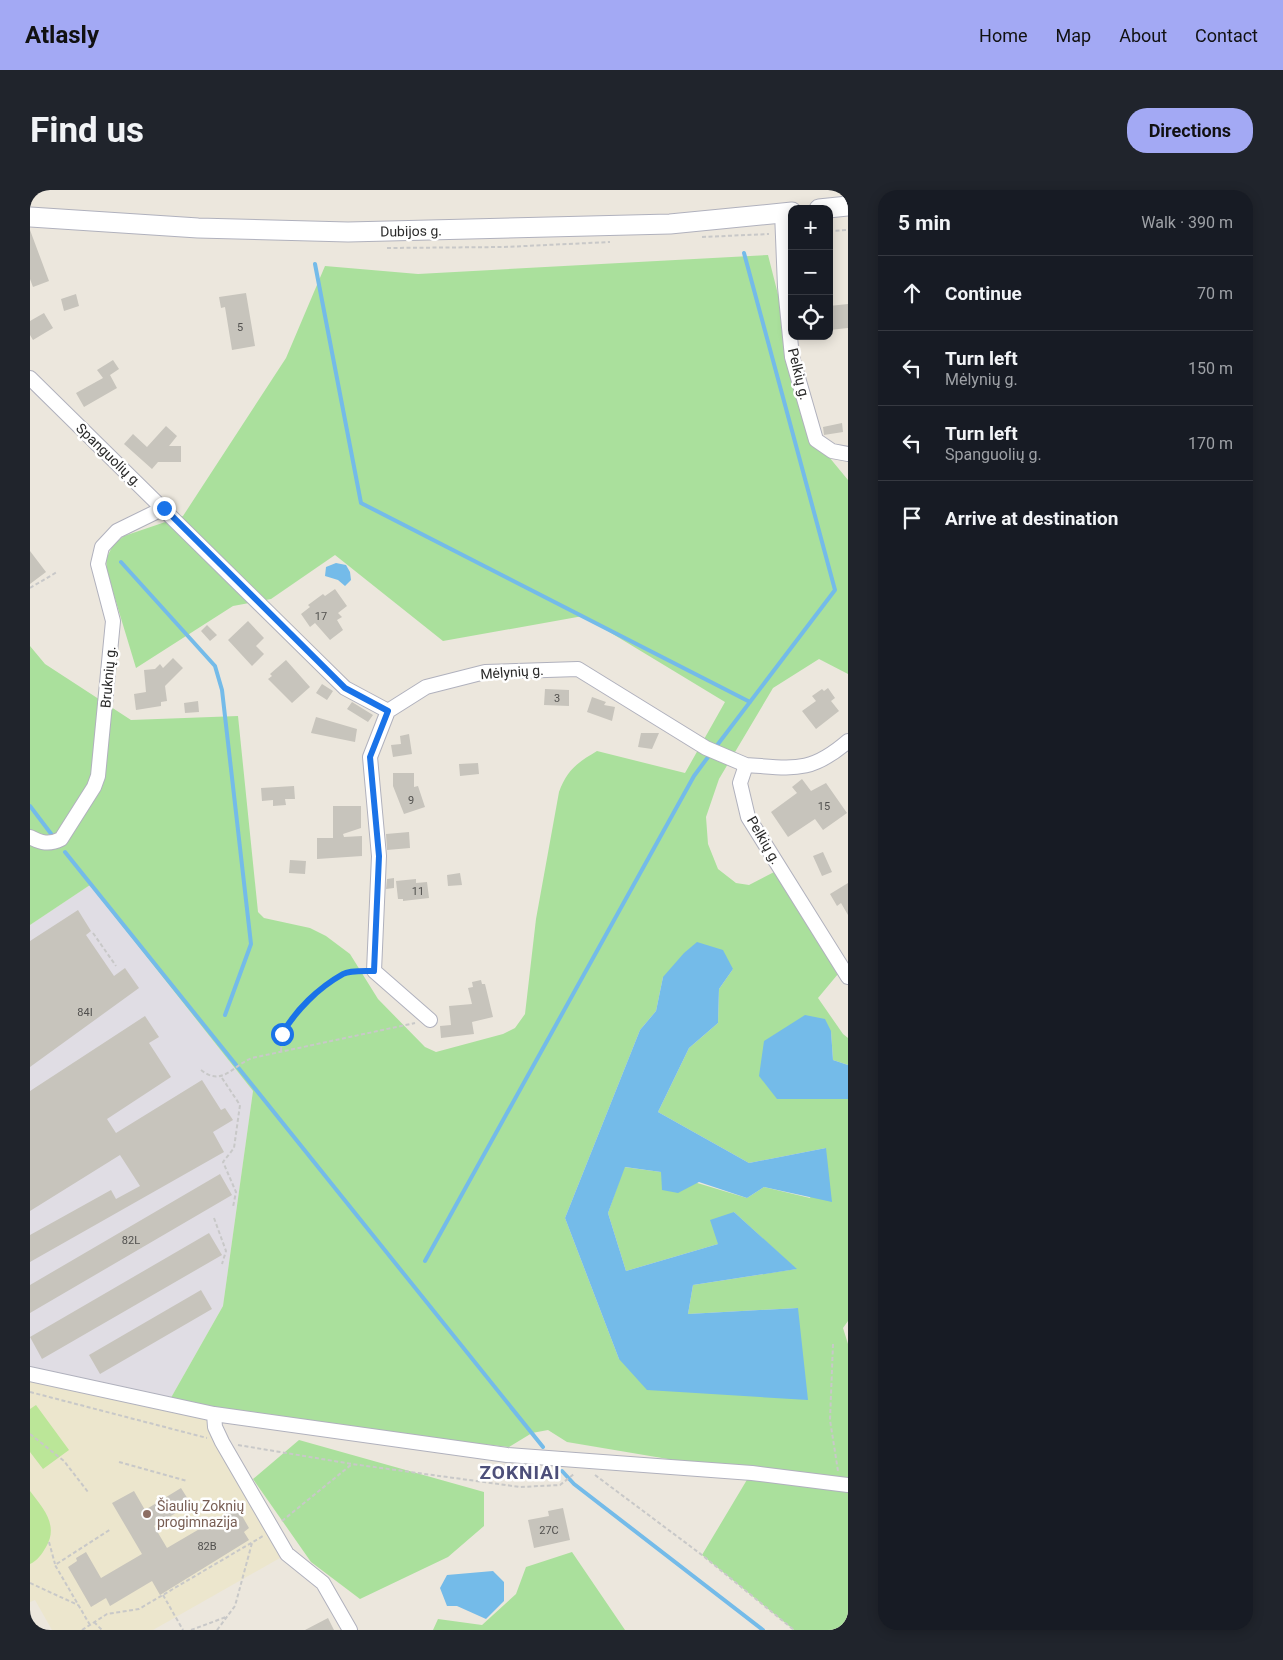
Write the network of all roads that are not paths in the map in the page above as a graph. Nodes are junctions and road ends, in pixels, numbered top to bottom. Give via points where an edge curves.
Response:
1 (848, 206) edge
2 (833, 208) edge
3 (787, 212) edge
4 (30, 217) edge
5 (30, 378) edge
6 (848, 454) edge
7 (164, 508) junction
8 (388, 711) junction
9 (848, 741) edge
10 (746, 765) junction
11 (30, 836) edge
12 (848, 977) edge
13 (430, 1020) road end
14 (30, 1374) edge
15 (214, 1414) junction
16 (844, 1484) edge
17 (350, 1630) edge

1 - 2 main road
3 - 4 main road, Dubijos g. via 670,224 348,232 198,228
3 - 6 street, Pelkių g. via 785,287 792,356 816,440 832,450
5 - 7 street, Spanguolių g.
7 - 8 street, Spanguolių g. via 345,688
7 - 11 street, Bruknių g. via 118,531 102,547 98,564 113,621 98,776 61,839 45,844
8 - 10 street, Mėlynių g. via 426,687 485,672 578,669 706,748
8 - 13 street via 370,757 379,856 374,971
9 - 10 street via 830,756 798,768
10 - 12 street, Pelkių g. via 740,783 748,817
14 - 15 street
15 - 16 street via 577,1465 752,1473
15 - 17 street via 215,1427 222,1442 287,1554 323,1583

